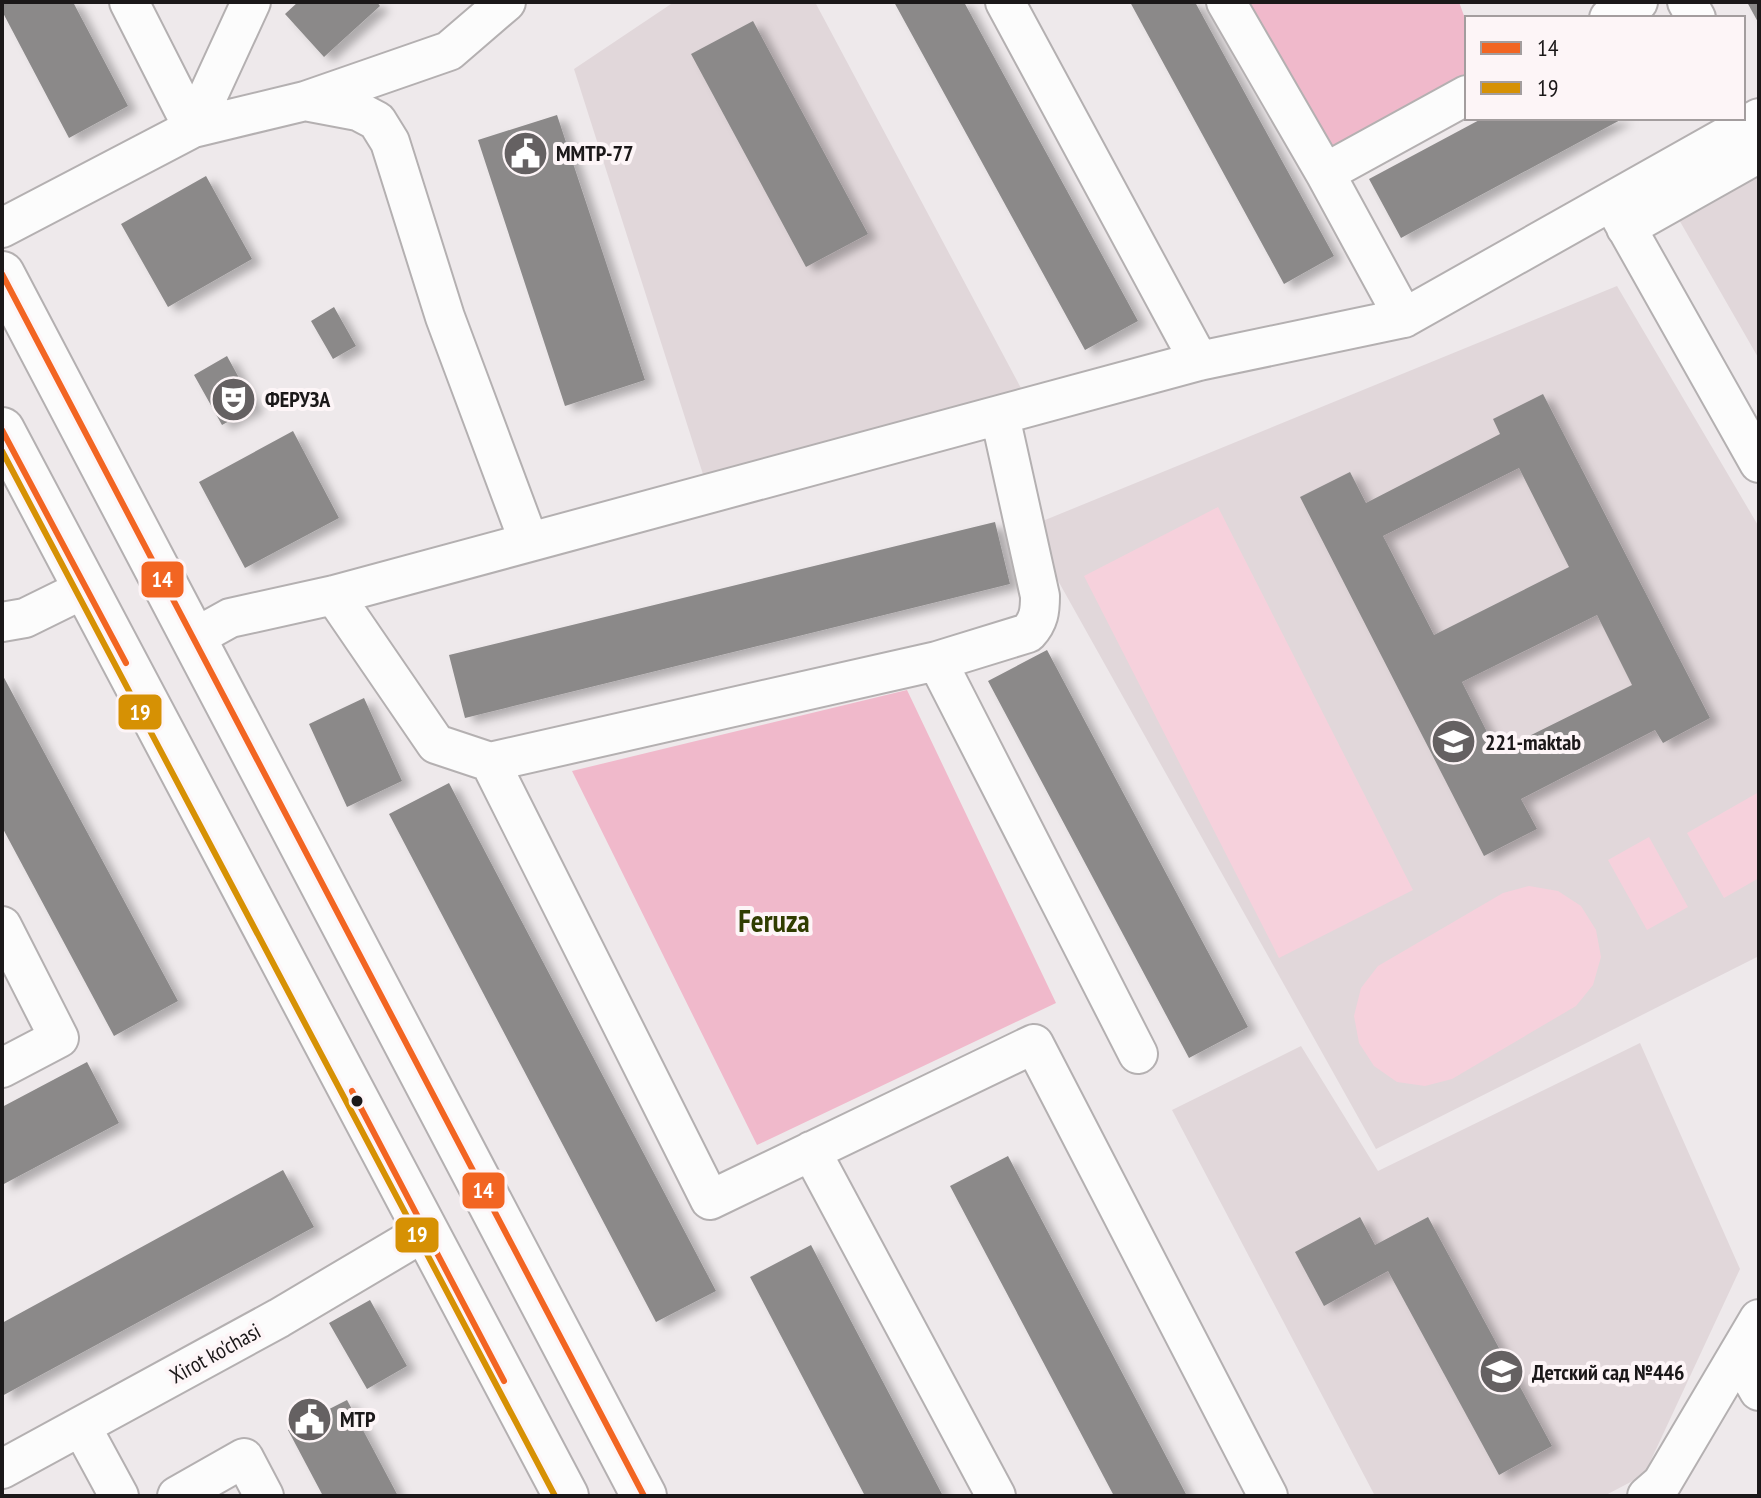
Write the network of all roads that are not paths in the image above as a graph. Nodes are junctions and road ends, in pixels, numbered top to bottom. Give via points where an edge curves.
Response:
1 (129, 2) edge
2 (251, 2) edge
3 (506, 2) edge
4 (1005, 2) edge
5 (1226, 2) edge
6 (1638, 2) edge
7 (1613, 16) edge
8 (1465, 96) edge
9 (305, 101) junction
10 (1753, 124) edge
11 (193, 128) junction
12 (1325, 173) junction
13 (1619, 215) junction
14 (2, 228) edge
15 (2, 274) edge
16 (1404, 318) junction
17 (1199, 361) junction
18 (1000, 416) junction
19 (2, 430) edge
20 (1759, 463) edge
21 (529, 542) junction
22 (86, 588) junction
23 (334, 595) junction
24 (2, 622) edge
25 (194, 638) junction
26 (937, 661) junction
27 (490, 762) junction
28 (2, 926) edge
29 (1138, 1054) dead end
30 (2, 1068) edge
31 (811, 1151) junction
32 (424, 1232) junction
33 (1759, 1319) edge
34 (1739, 1356) junction
35 (1759, 1391) edge
36 (81, 1426) junction
37 (2, 1469) edge
38 (119, 1496) edge
39 (177, 1496) edge
40 (264, 1496) edge
41 (566, 1496) edge
42 (644, 1496) edge
43 (996, 1496) edge
44 (1268, 1496) edge
45 (1647, 1496) edge

1 - 11 street
2 - 11 street
3 - 9 street via 449,51
4 - 17 street
5 - 12 street
6 - 7 street
8 - 12 street
9 - 11 street
9 - 21 street via 358,111 377,121 390,142 445,317
10 - 13 street
11 - 14 street
12 - 16 street
13 - 16 street
13 - 20 street
15 - 25 main road
16 - 17 street
17 - 18 street
18 - 21 street
18 - 26 street via 1040,614 1028,633
19 - 22 main road
21 - 23 street
22 - 24 street via 25,618
22 - 32 main road
23 - 25 street via 230,618
23 - 27 street via 436,744
25 - 42 main road
26 - 27 street
26 - 29 street
27 - 31 street via 710,1200
28 - 30 street via 59,1038
31 - 43 street
31 - 44 street via 1034,1044
32 - 36 street, Xirot ko'chasi
32 - 41 main road
33 - 34 street
34 - 35 street
34 - 45 street via 1662,1483
36 - 37 street, Xirot ko'chasi
36 - 38 street
39 - 40 street via 244,1458

